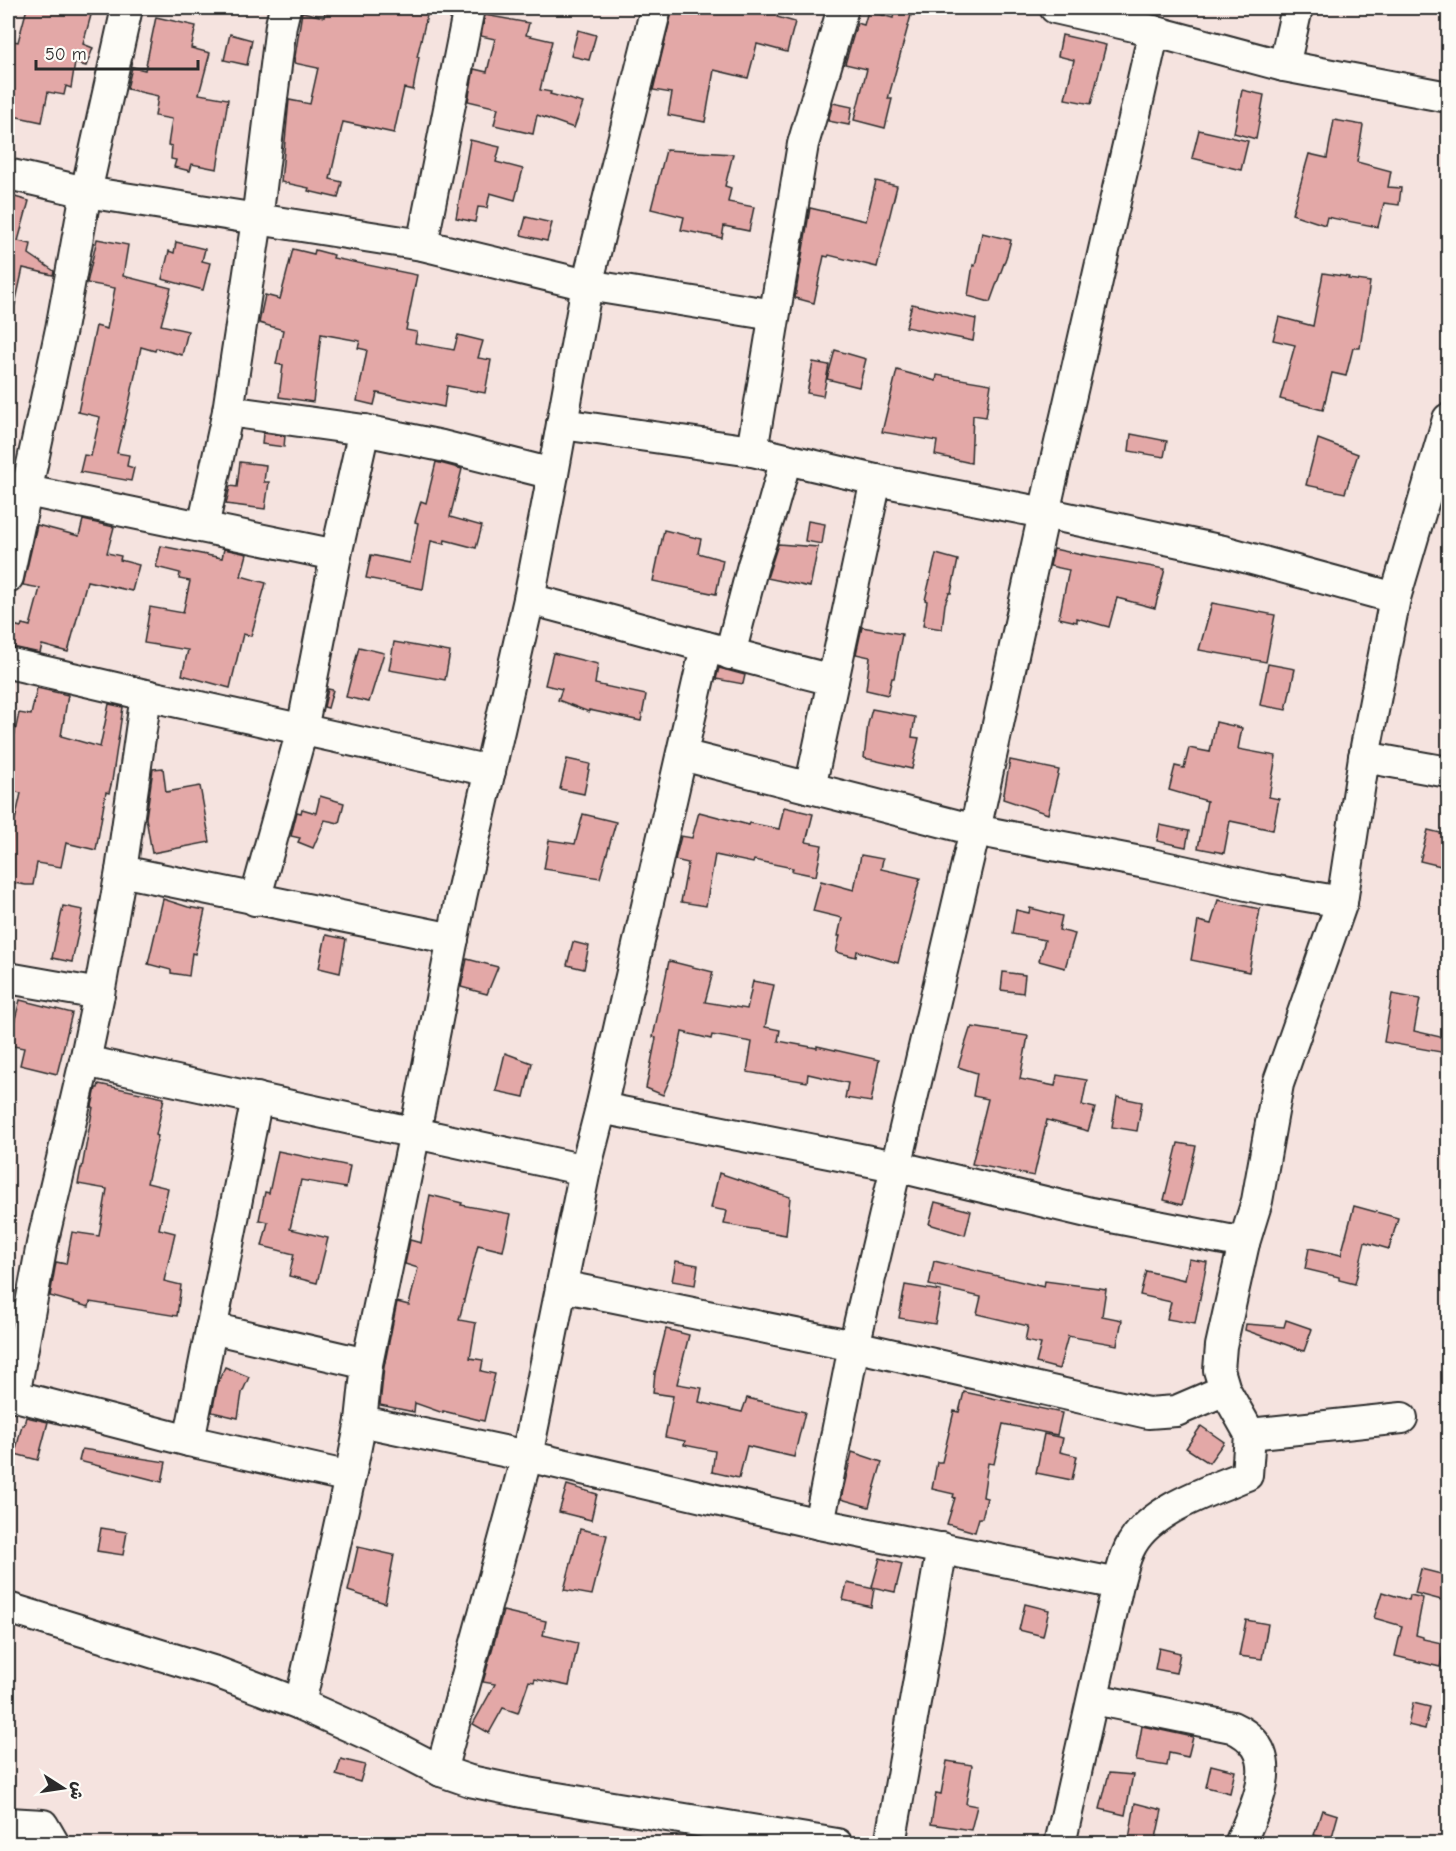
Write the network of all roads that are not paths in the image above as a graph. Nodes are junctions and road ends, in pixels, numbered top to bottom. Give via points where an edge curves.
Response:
1 (127, 8) edge
2 (285, 8) edge
3 (469, 8) edge
4 (656, 8) edge
5 (843, 8) edge
6 (1055, 8) edge
7 (1297, 8) edge
8 (1142, 22) edge
9 (1284, 66) junction
10 (1449, 97) edge
11 (8, 174) edge
12 (86, 192) junction
13 (257, 220) junction
14 (422, 245) junction
15 (587, 285) junction
16 (774, 315) junction
17 (228, 411) junction
18 (1449, 419) edge
19 (562, 424) junction
20 (364, 430) junction
21 (752, 451) junction
22 (786, 459) junction
23 (553, 474) junction
24 (876, 480) junction
25 (16, 489) edge
26 (1044, 513) junction
27 (204, 526) junction
28 (336, 555) junction
29 (8, 578) edge
30 (1395, 598) junction
31 (529, 599) junction
32 (718, 651) junction
33 (8, 663) edge
34 (833, 680) junction
35 (146, 695) junction
36 (302, 730) junction
37 (682, 755) junction
38 (1365, 757) junction
39 (490, 771) junction
40 (1449, 772) edge
41 (810, 788) junction
42 (975, 830) junction
43 (121, 871) junction
44 (255, 900) junction
45 (1342, 902) junction
46 (453, 939) junction
47 (8, 978) edge
48 (99, 994) junction
49 (85, 1061) junction
50 (257, 1098) junction
51 (601, 1108) junction
52 (415, 1132) junction
53 (895, 1166) junction
54 (585, 1170) junction
55 (1244, 1243) junction
56 (561, 1286) junction
57 (212, 1328) junction
58 (854, 1346) junction
59 (367, 1364) junction
60 (1225, 1390) junction
61 (11, 1395) edge
62 (1402, 1418) dead end
63 (361, 1422) junction
64 (1250, 1434) junction
65 (189, 1441) junction
66 (527, 1456) junction
67 (350, 1477) junction
68 (819, 1524) junction
69 (942, 1548) junction
70 (1119, 1584) junction
71 (8, 1608) edge
72 (1094, 1699) junction
73 (300, 1704) junction
74 (441, 1771) junction
75 (8, 1823) edge
76 (54, 1844) edge
77 (837, 1844) edge
78 (890, 1844) edge
79 (1060, 1844) edge
80 (1240, 1844) edge

1 - 12 street
2 - 13 street
3 - 14 street
4 - 15 street
5 - 16 street via 803,144
6 - 8 street
7 - 9 street
8 - 9 street
8 - 26 street
9 - 10 street
11 - 12 street
12 - 13 street
12 - 25 street via 61,329
13 - 14 street
13 - 17 street
14 - 15 street
15 - 16 street
15 - 19 street
16 - 21 street
17 - 20 street
17 - 27 street
18 - 30 street
19 - 21 street
19 - 23 street
20 - 23 street
20 - 28 street
21 - 22 street
22 - 24 street
22 - 32 street via 753,565
23 - 31 street
24 - 26 street
24 - 34 street
25 - 27 street
25 - 29 street
26 - 30 street via 1222,551
26 - 42 street
27 - 28 street
28 - 36 street
30 - 38 street
31 - 32 street
31 - 39 street
32 - 34 street
32 - 37 street
33 - 35 street
34 - 41 street
35 - 36 street
35 - 43 street
36 - 39 street
36 - 44 street
37 - 41 street
37 - 51 street
38 - 40 street
38 - 45 street
39 - 46 street
41 - 42 street
42 - 45 street
42 - 53 street
43 - 44 street
43 - 48 street
44 - 46 street
45 - 55 street via 1278,1084 1257,1201
46 - 52 street
47 - 48 street
48 - 49 street
49 - 50 street
49 - 61 street
50 - 52 street
50 - 57 street
51 - 53 street
51 - 54 street
52 - 54 street
52 - 59 street
53 - 55 street via 1091,1213
53 - 58 street
54 - 56 street
55 - 60 street via 1221,1346 1219,1370
56 - 58 street
56 - 66 street
57 - 59 street
57 - 65 street
58 - 60 street via 1148,1413 1176,1411
58 - 68 street
59 - 63 street
60 - 64 street
61 - 65 street
62 - 64 street
63 - 66 street
63 - 67 street
64 - 70 street via 1246,1475 1165,1512 1143,1527 1130,1546
65 - 67 street
66 - 68 street
66 - 74 street
67 - 73 street
68 - 69 street
69 - 70 street
69 - 78 street
70 - 72 street
71 - 73 street via 216,1672
72 - 79 street
72 - 80 street via 1232,1727 1251,1739 1262,1758 1264,1780
73 - 74 street
74 - 77 street via 527,1794
75 - 76 street via 43,1825

